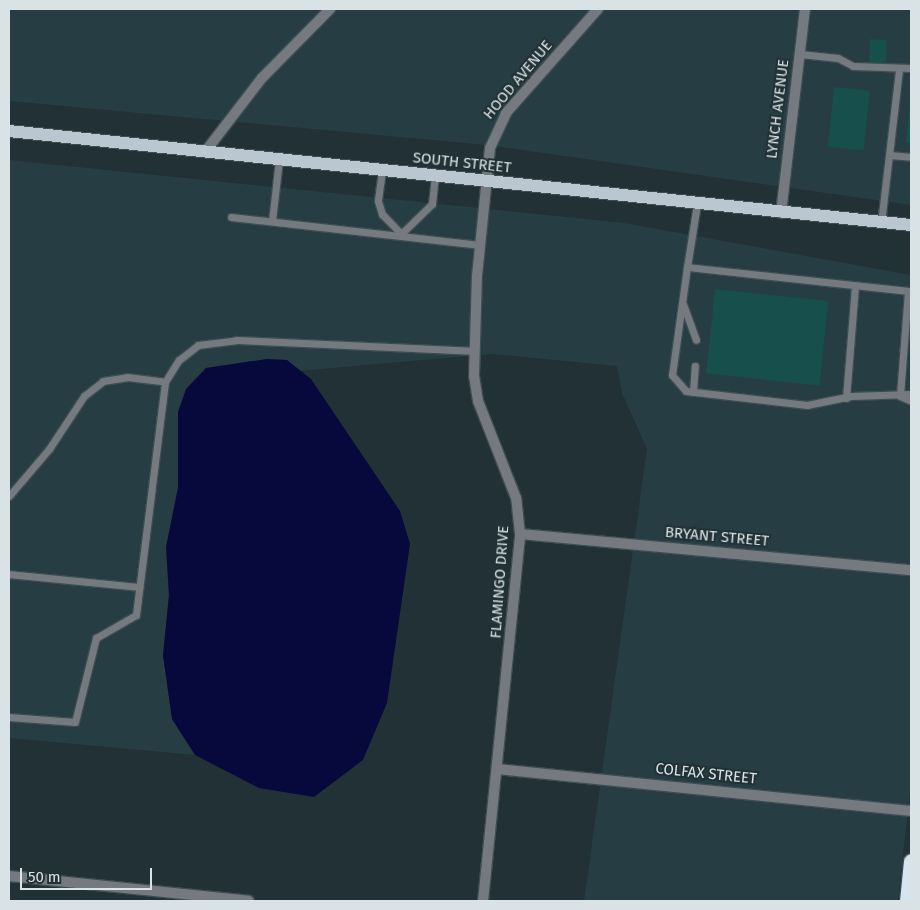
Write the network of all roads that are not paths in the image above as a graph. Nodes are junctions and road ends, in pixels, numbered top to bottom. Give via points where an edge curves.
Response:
1 (330, 9) edge
2 (598, 9) edge
3 (805, 9) edge
4 (800, 54) junction
5 (899, 68) junction
6 (911, 68) edge
7 (9, 132) edge
8 (205, 152) junction
9 (890, 155) junction
10 (911, 157) edge
11 (279, 160) junction
12 (382, 171) junction
13 (436, 176) junction
14 (488, 182) junction
15 (697, 204) junction
16 (781, 213) junction
17 (231, 217) dead end
18 (272, 221) junction
19 (881, 223) junction
20 (911, 226) edge
21 (401, 234) junction
22 (480, 245) junction
23 (688, 267) junction
24 (855, 287) junction
25 (682, 301) junction
26 (696, 340) dead end
27 (474, 351) junction
28 (695, 366) dead end
29 (165, 382) junction
30 (693, 392) junction
31 (911, 394) edge
32 (900, 396) junction
33 (846, 398) junction
34 (911, 401) edge
35 (9, 496) edge
36 (520, 534) junction
37 (911, 570) edge
38 (9, 574) edge
39 (139, 587) junction
40 (9, 717) edge
41 (496, 769) junction
42 (911, 811) edge
43 (911, 861) edge
44 (9, 876) edge
45 (249, 901) edge
46 (483, 901) edge
47 (907, 901) edge

1 - 8 street via 262,78
2 - 14 street, HOOD AVENUE via 495,130
3 - 4 street, LYNCH AVENUE
4 - 5 lane via 838,58 853,66
4 - 16 street, LYNCH AVENUE
5 - 6 lane
5 - 9 lane
7 - 8 main road, SOUTH STREET
8 - 11 main road, SOUTH STREET
9 - 10 lane
9 - 19 lane
11 - 12 main road, SOUTH STREET
11 - 18 lane
12 - 13 main road, SOUTH STREET
12 - 21 lane via 380,207
13 - 14 main road, SOUTH STREET
13 - 21 lane via 432,204
14 - 15 main road, SOUTH STREET
14 - 22 street, FLAMINGO DRIVE
15 - 16 main road, SOUTH STREET
15 - 23 lane
16 - 19 main road, SOUTH STREET
17 - 18 lane
18 - 21 lane
19 - 20 main road, SOUTH STREET
21 - 22 lane
22 - 27 street, FLAMINGO DRIVE
23 - 24 lane
23 - 25 lane
24 - 32 lane via 908,291
24 - 33 lane
25 - 26 lane
25 - 30 lane via 672,376 686,391
27 - 29 lane via 236,340 198,344 180,360
27 - 36 street, FLAMINGO DRIVE via 478,401 516,498
28 - 30 lane
29 - 35 lane via 127,377 103,381 84,396 49,449
29 - 39 lane
30 - 33 lane via 807,405
31 - 32 lane
32 - 33 lane
32 - 34 lane
36 - 37 street, BRYANT STREET
36 - 41 street, FLAMINGO DRIVE
38 - 39 lane
39 - 40 lane via 136,616 96,638 75,722
41 - 42 street, COLFAX STREET
41 - 46 street, FLAMINGO DRIVE
43 - 47 highway
44 - 45 street

